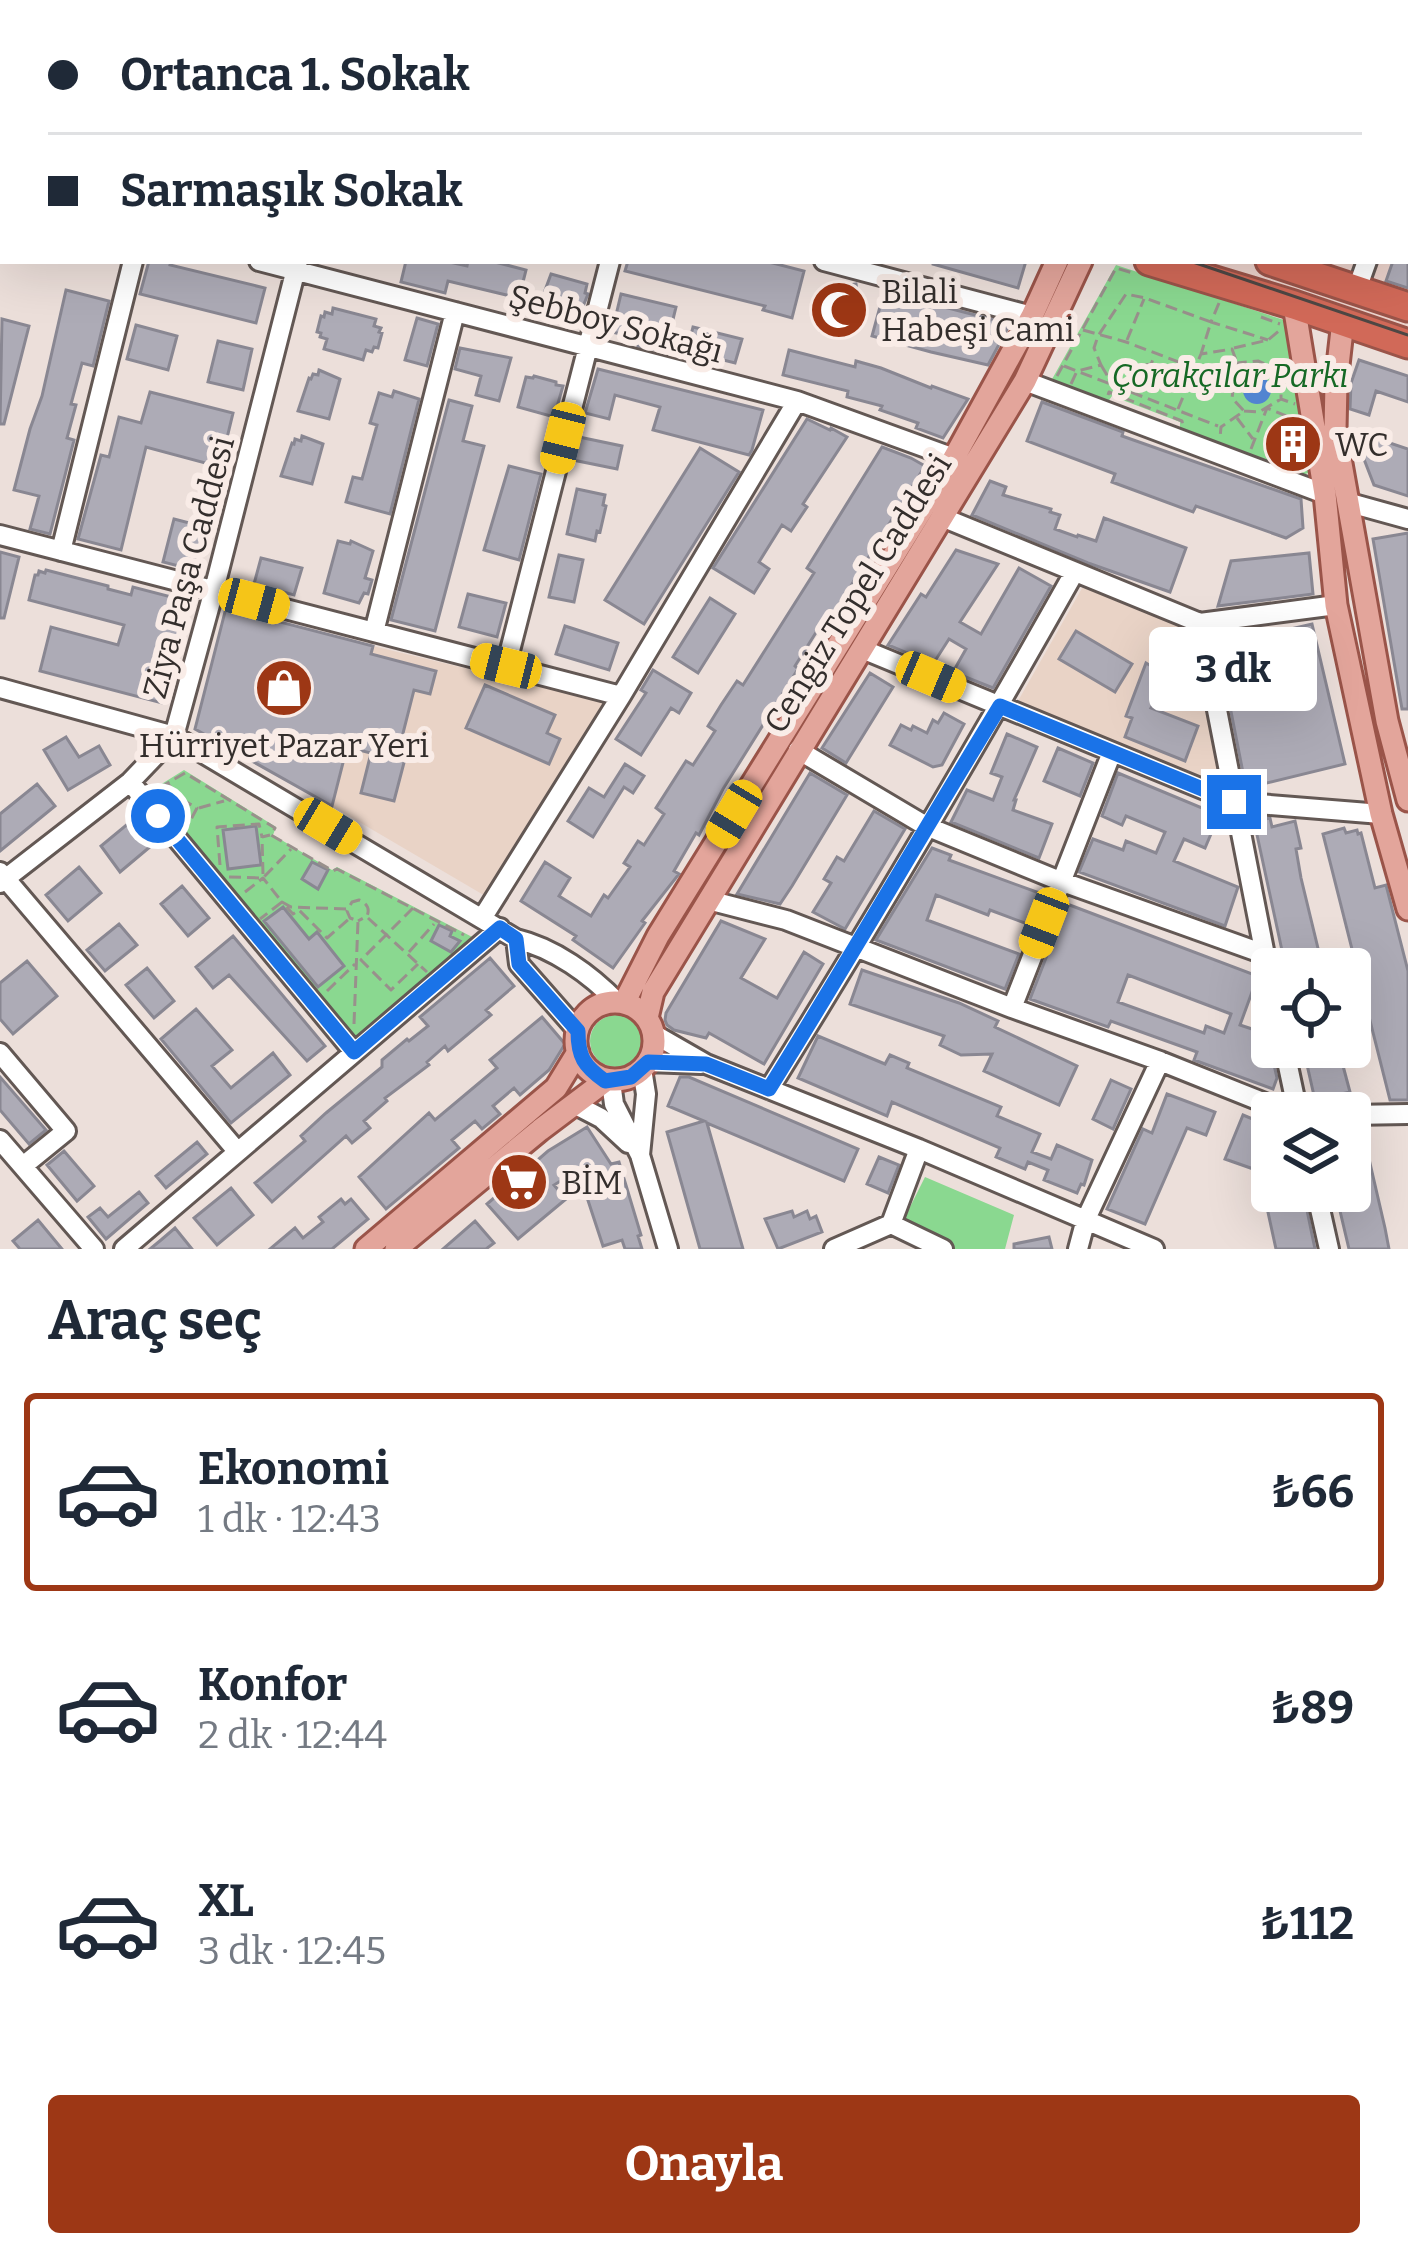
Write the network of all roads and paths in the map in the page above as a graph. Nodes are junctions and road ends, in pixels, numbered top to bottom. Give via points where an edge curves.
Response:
1 (132, 264) edge
2 (609, 264) edge
3 (835, 264) edge
4 (1056, 264) edge
5 (1080, 264) edge
6 (1279, 264) edge
7 (1366, 264) edge
8 (297, 266) edge
9 (1142, 274) edge
10 (1358, 290) junction
11 (1137, 296) junction
12 (1145, 298) junction
13 (1219, 303) dead end
14 (1294, 305) junction
15 (1408, 307) edge
16 (455, 312) junction
17 (1032, 316) junction
18 (1261, 317) dead end
19 (1343, 321) junction
20 (1211, 322) junction
21 (1083, 330) junction
22 (1097, 336) junction
23 (1268, 340) junction
24 (1126, 342) junction
25 (1408, 344) edge
26 (586, 346) junction
27 (1232, 349) junction
28 (1155, 353) junction
29 (1201, 354) junction
30 (1237, 363) junction
31 (1063, 365) junction
32 (1102, 365) junction
33 (1194, 368) junction
34 (1078, 371) junction
35 (1024, 381) junction
36 (1180, 381) dead end
37 (1054, 382) dead end
38 (1111, 382) junction
39 (1234, 382) junction
40 (1191, 385) junction
41 (1070, 388) dead end
42 (1223, 396) dead end
43 (1232, 398) junction
44 (1281, 399) junction
45 (797, 401) junction
46 (1104, 403) dead end
47 (1302, 407) dead end
48 (1267, 408) junction
49 (1177, 410) junction
50 (1244, 412) junction
51 (1236, 416) junction
52 (1291, 416) junction
53 (1174, 417) junction
54 (1221, 427) junction
55 (1300, 427) dead end
56 (1183, 433) dead end
57 (1254, 440) junction
58 (1219, 447) dead end
59 (1248, 457) dead end
60 (954, 458) junction
61 (1276, 466) dead end
62 (1325, 494) junction
63 (1350, 503) junction
64 (944, 518) junction
65 (1408, 518) edge
66 (0, 535) edge
67 (61, 550) junction
68 (1074, 573) junction
69 (214, 590) junction
70 (1336, 605) junction
71 (1200, 623) junction
72 (374, 632) junction
73 (862, 649) junction
74 (506, 666) junction
75 (0, 688) edge
76 (621, 696) junction
77 (1000, 706) junction
78 (1397, 718) edge
79 (174, 736) junction
80 (798, 749) junction
81 (1112, 752) junction
82 (130, 782) junction
83 (168, 783) junction
84 (148, 796) dead end
85 (182, 799) junction
86 (228, 800) junction
87 (1408, 800) edge
88 (1234, 802) junction
89 (197, 808) junction
90 (1381, 814) junction
91 (170, 818) dead end
92 (926, 826) junction
93 (186, 828) dead end
94 (271, 835) junction
95 (262, 837) junction
96 (292, 848) junction
97 (2, 878) edge
98 (263, 878) junction
99 (1060, 880) junction
100 (708, 900) junction
101 (234, 901) dead end
102 (282, 902) junction
103 (412, 908) junction
104 (348, 909) junction
105 (1408, 909) edge
106 (367, 916) junction
107 (482, 917) junction
108 (350, 918) junction
109 (358, 921) junction
110 (436, 921) junction
111 (251, 926) dead end
112 (387, 934) junction
113 (508, 934) junction
114 (474, 940) dead end
115 (857, 948) junction
116 (1263, 948) edge
117 (1251, 949) edge
118 (407, 954) junction
119 (358, 962) junction
120 (418, 964) junction
121 (432, 976) dead end
122 (317, 1000) dead end
123 (620, 1003) junction
124 (1012, 1008) junction
125 (354, 1020) dead end
126 (650, 1026) junction
127 (578, 1042) junction
128 (354, 1052) junction
129 (0, 1053) edge
130 (1160, 1061) junction
131 (706, 1064) junction
132 (645, 1065) junction
133 (608, 1081) junction
134 (769, 1089) junction
135 (1251, 1096) edge
136 (576, 1105) junction
137 (1408, 1114) edge
138 (1371, 1115) edge
139 (0, 1140) edge
140 (919, 1149) junction
141 (237, 1151) junction
142 (640, 1155) junction
143 (23, 1166) junction
144 (1321, 1212) edge
145 (1085, 1220) junction
146 (891, 1224) junction
147 (94, 1249) edge
148 (124, 1249) edge
149 (366, 1249) edge
150 (396, 1249) edge
151 (668, 1249) edge
152 (834, 1249) edge
153 (943, 1249) edge
154 (1078, 1249) edge
155 (1154, 1249) edge
156 (1329, 1249) edge

1 - 67 street
2 - 26 street
3 - 17 street
4 - 17 main road, Cengiz Topel Caddesi
5 - 35 main road, Cengiz Topel Caddesi
6 - 10 highway
7 - 10 street
8 - 16 street, Şebboy Sokağı
8 - 69 street, Ziya Paşa Caddesi
9 - 11 path
9 - 14 highway
9 - 21 path via 1116,268
10 - 15 highway
11 - 12 path
11 - 22 path via 1126,294
12 - 20 path
12 - 24 path
13 - 20 path
14 - 19 highway
14 - 62 main road
16 - 26 street, Şebboy Sokağı
16 - 72 street
17 - 60 main road, Cengiz Topel Caddesi
18 - 23 path via 1283,327
19 - 25 highway
19 - 63 main road via 1335,430
20 - 23 path
20 - 29 path
21 - 22 path
21 - 31 path
22 - 24 path
22 - 32 path
23 - 27 path
24 - 28 path
26 - 45 street, Şebboy Sokağı
26 - 74 street
27 - 29 path
27 - 30 path
28 - 33 path
28 - 38 path via 1151,364
29 - 33 path
30 - 39 path
30 - 44 path via 1281,371
31 - 34 path
31 - 37 path
32 - 34 path
32 - 38 path
33 - 39 path
33 - 40 path
34 - 38 path
34 - 41 path
35 - 62 street
35 - 64 main road, Cengiz Topel Caddesi
36 - 40 path
38 - 49 path
39 - 43 path
40 - 49 path
42 - 43 path
43 - 50 path
44 - 47 path
44 - 48 path
45 - 60 street, Şebboy Sokağı
45 - 76 street
46 - 53 path via 1109,392
48 - 50 path
48 - 52 path
48 - 57 path
49 - 53 path
49 - 54 path
50 - 51 path
51 - 54 path
51 - 57 path
52 - 55 path
52 - 61 path
53 - 56 path
54 - 58 path
57 - 59 path
60 - 123 main road, Cengiz Topel Caddesi
62 - 70 main road
63 - 65 street
63 - 78 main road
64 - 68 street
64 - 73 main road, Cengiz Topel Caddesi
66 - 67 street
67 - 69 street
68 - 71 street
68 - 77 street
69 - 72 street
69 - 79 street, Ziya Paşa Caddesi
70 - 71 street
70 - 90 main road
71 - 88 street
72 - 74 street
73 - 77 street
73 - 80 main road, Cengiz Topel Caddesi
74 - 76 street
75 - 79 street
76 - 107 street
77 - 81 street
77 - 92 street
78 - 87 main road
79 - 82 street, Ziya Paşa Caddesi
79 - 107 street
80 - 92 street
80 - 100 main road, Cengiz Topel Caddesi
81 - 88 street
81 - 99 street
82 - 97 street, Ziya Paşa Caddesi
82 - 128 street
83 - 84 path
83 - 85 path
83 - 86 path via 185,773
85 - 89 path
85 - 91 path
86 - 89 path
86 - 94 path via 275,828
88 - 90 street
88 - 116 street
89 - 93 path
90 - 105 main road
92 - 99 street
92 - 115 street
94 - 95 path
94 - 96 path
95 - 98 path
95 - 98 path via 259,824 217,827 220,877
96 - 98 path
96 - 103 path
97 - 141 street
98 - 101 path
98 - 102 path
99 - 117 street
99 - 124 street
100 - 115 street
100 - 126 main road, Cengiz Topel Caddesi via 653,992
102 - 104 path
102 - 108 path via 327,938
102 - 111 path
103 - 110 path
103 - 112 path
104 - 106 path via 362,902
104 - 108 path
106 - 109 path
106 - 112 path
107 - 113 street
108 - 109 path
109 - 119 path
110 - 114 path
110 - 118 path
112 - 118 path
112 - 119 path
113 - 123 street via 540,945
113 - 127 street via 519,964
113 - 128 street
115 - 124 street
115 - 134 street
118 - 120 path
119 - 120 path via 391,990
119 - 122 path
119 - 125 path
120 - 121 path
123 - 126 main road
123 - 127 main road via 593,1010
124 - 130 street
126 - 131 street
126 - 132 main road via 653,1051
127 - 133 main road via 590,1071
127 - 149 main road via 556,1088
128 - 141 street
129 - 143 street via 66,1131
130 - 135 street
130 - 145 street
131 - 132 street
131 - 134 street
132 - 133 main road
132 - 142 street
133 - 136 main road
133 - 142 street
134 - 140 street
136 - 142 street
136 - 150 main road
137 - 138 street
139 - 143 street
140 - 145 street
140 - 146 street
141 - 148 street
142 - 151 street
143 - 147 street
144 - 156 street
145 - 154 street
145 - 155 street
146 - 152 street
146 - 153 street

